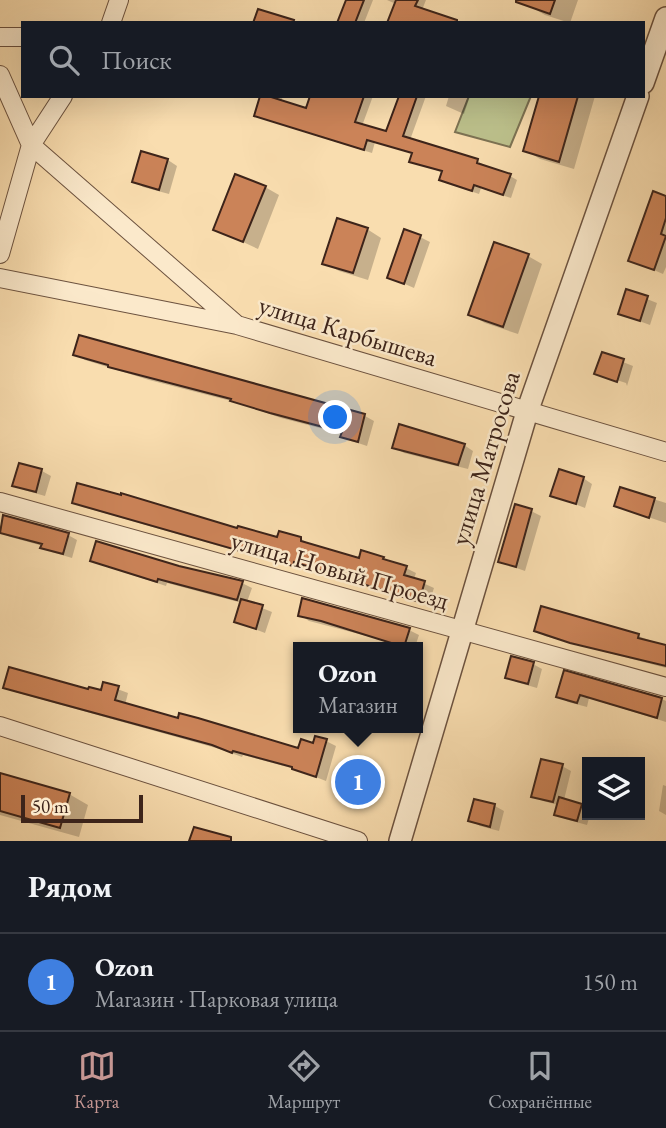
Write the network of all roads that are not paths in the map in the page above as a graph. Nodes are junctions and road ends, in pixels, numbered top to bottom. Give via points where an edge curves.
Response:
1 (120, 0) edge
2 (666, 18) edge
3 (112, 21) edge
4 (0, 37) edge
5 (21, 37) edge
6 (0, 75) edge
7 (645, 77) edge
8 (62, 98) edge
9 (637, 98) edge
10 (31, 145) junction
11 (0, 254) edge
12 (0, 278) edge
13 (237, 325) junction
14 (527, 412) junction
15 (666, 452) edge
16 (0, 502) edge
17 (461, 631) junction
18 (666, 687) edge
19 (0, 726) edge
20 (358, 841) edge
21 (400, 841) edge

1 - 3 street
2 - 7 street
4 - 5 street
6 - 10 street
8 - 10 street
9 - 14 street, улица Матросова
10 - 11 street
10 - 13 street, улица Карбышева
12 - 13 street
13 - 14 street, улица Карбышева
14 - 15 street, улица Карбышева
14 - 17 street, улица Матросова
16 - 17 street, улица Новый Проезд
17 - 18 street, улица Новый Проезд
17 - 21 street, улица Матросова
19 - 20 street

